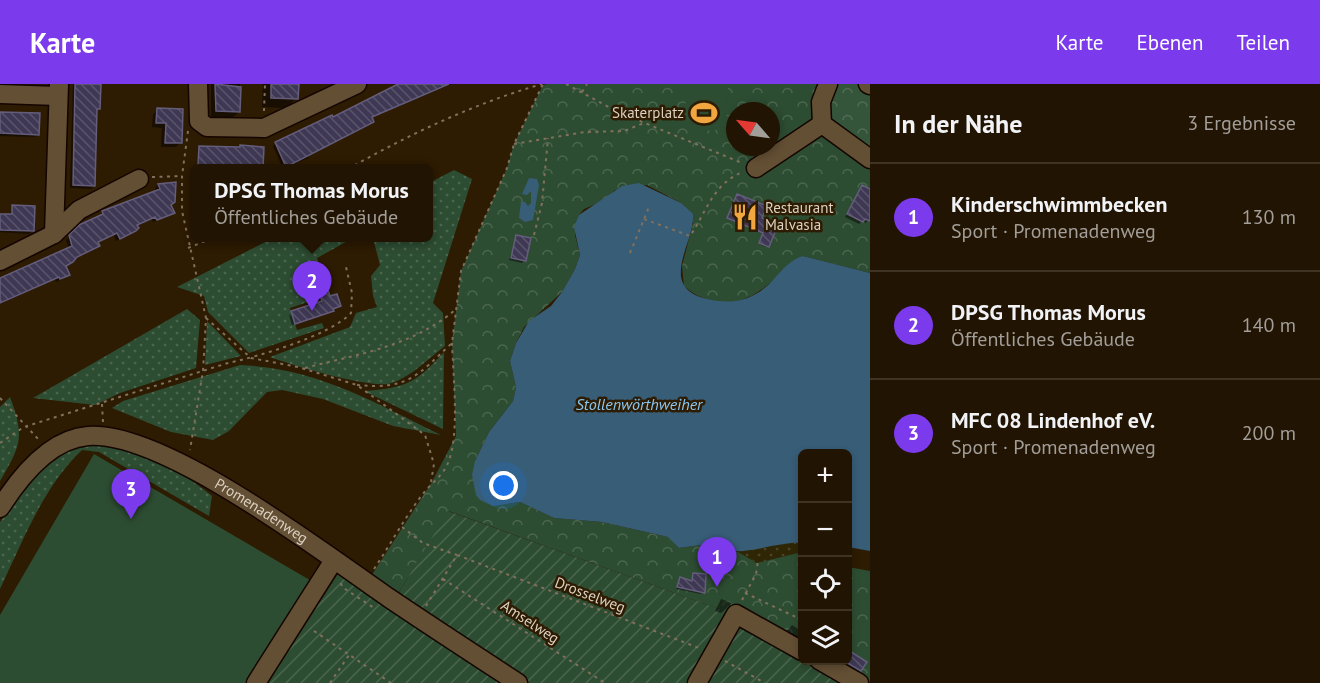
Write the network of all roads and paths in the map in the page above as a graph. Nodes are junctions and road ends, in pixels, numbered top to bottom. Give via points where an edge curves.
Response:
1 (198, 84) edge
2 (265, 84) edge
3 (357, 84) edge
4 (543, 84) edge
5 (566, 84) edge
6 (587, 84) edge
7 (828, 84) edge
8 (59, 90) edge
9 (582, 92) junction
10 (0, 94) edge
11 (199, 121) junction
12 (645, 122) junction
13 (822, 124) junction
14 (264, 128) junction
15 (548, 138) junction
16 (514, 144) junction
17 (870, 159) edge
18 (355, 164) edge
19 (756, 168) junction
20 (182, 176) junction
21 (139, 179) joint
22 (649, 207) dead end
23 (644, 219) junction
24 (54, 234) junction
25 (534, 235) dead end
26 (202, 242) edge
27 (188, 248) junction
28 (630, 253) dead end
29 (0, 261) edge
30 (346, 267) dead end
31 (456, 309) junction
32 (206, 318) junction
33 (452, 343) junction
34 (251, 358) junction
35 (302, 369) junction
36 (203, 370) junction
37 (357, 385) junction
38 (0, 398) edge
39 (102, 404) junction
40 (24, 427) junction
41 (104, 435) junction
42 (0, 443) edge
43 (50, 450) junction
44 (188, 466) junction
45 (431, 482) junction
46 (0, 508) edge
47 (401, 526) junction
48 (457, 555) junction
49 (334, 560) junction
50 (758, 561) dead end
51 (443, 579) junction
52 (366, 582) junction
53 (798, 618) edge
54 (420, 619) junction
55 (314, 631) dead end
56 (798, 649) edge
57 (715, 654) junction
58 (349, 655) junction
59 (828, 665) edge
60 (256, 683) edge
61 (330, 683) edge
62 (391, 683) edge
63 (518, 683) edge
64 (605, 683) edge
65 (697, 683) edge
66 (765, 683) edge
67 (859, 683) edge

1 - 11 street
2 - 14 path
3 - 14 street
4 - 16 path
4 - 18 path via 500,96 415,131
5 - 9 path
6 - 9 path
7 - 13 street via 821,102
8 - 10 street
8 - 24 street
9 - 12 path
11 - 14 street via 207,127
11 - 20 path via 186,132
12 - 15 path via 624,131
12 - 19 path
13 - 17 street
13 - 19 street
15 - 16 path
15 - 25 path via 542,203
16 - 31 path via 461,271
19 - 23 path via 724,183 690,236
20 - 21 path
20 - 27 path
21 - 24 street via 79,210
22 - 23 path
23 - 28 path
24 - 29 street
26 - 27 path
27 - 32 path
30 - 34 path via 353,306 342,323
31 - 33 path
31 - 35 path via 437,326 391,346
32 - 34 path
32 - 36 path
33 - 37 path via 399,386
33 - 45 path via 454,394 449,462 442,475
34 - 35 path
34 - 36 path
35 - 37 path
36 - 39 path
36 - 44 path
37 - 45 path via 424,435 434,464
38 - 40 path
39 - 40 path
39 - 41 path
40 - 42 path
40 - 43 path
41 - 43 street, Promenadenweg via 86,436
41 - 44 street, Promenadenweg via 125,438
43 - 46 street, Promenadenweg
44 - 49 street, Promenadenweg
45 - 47 path
47 - 48 path, Drosselweg via 423,543
47 - 52 path
48 - 51 path
48 - 57 path, Drosselweg
49 - 52 street, Promenadenweg
49 - 60 street
50 - 53 path via 756,574 745,593
51 - 54 path
51 - 64 path, Amselweg
52 - 54 street, Promenadenweg
54 - 63 street, Promenadenweg
55 - 58 path
56 - 57 street via 736,614
57 - 65 street
57 - 66 path, Drosselweg
58 - 61 path
58 - 62 path
59 - 67 street

